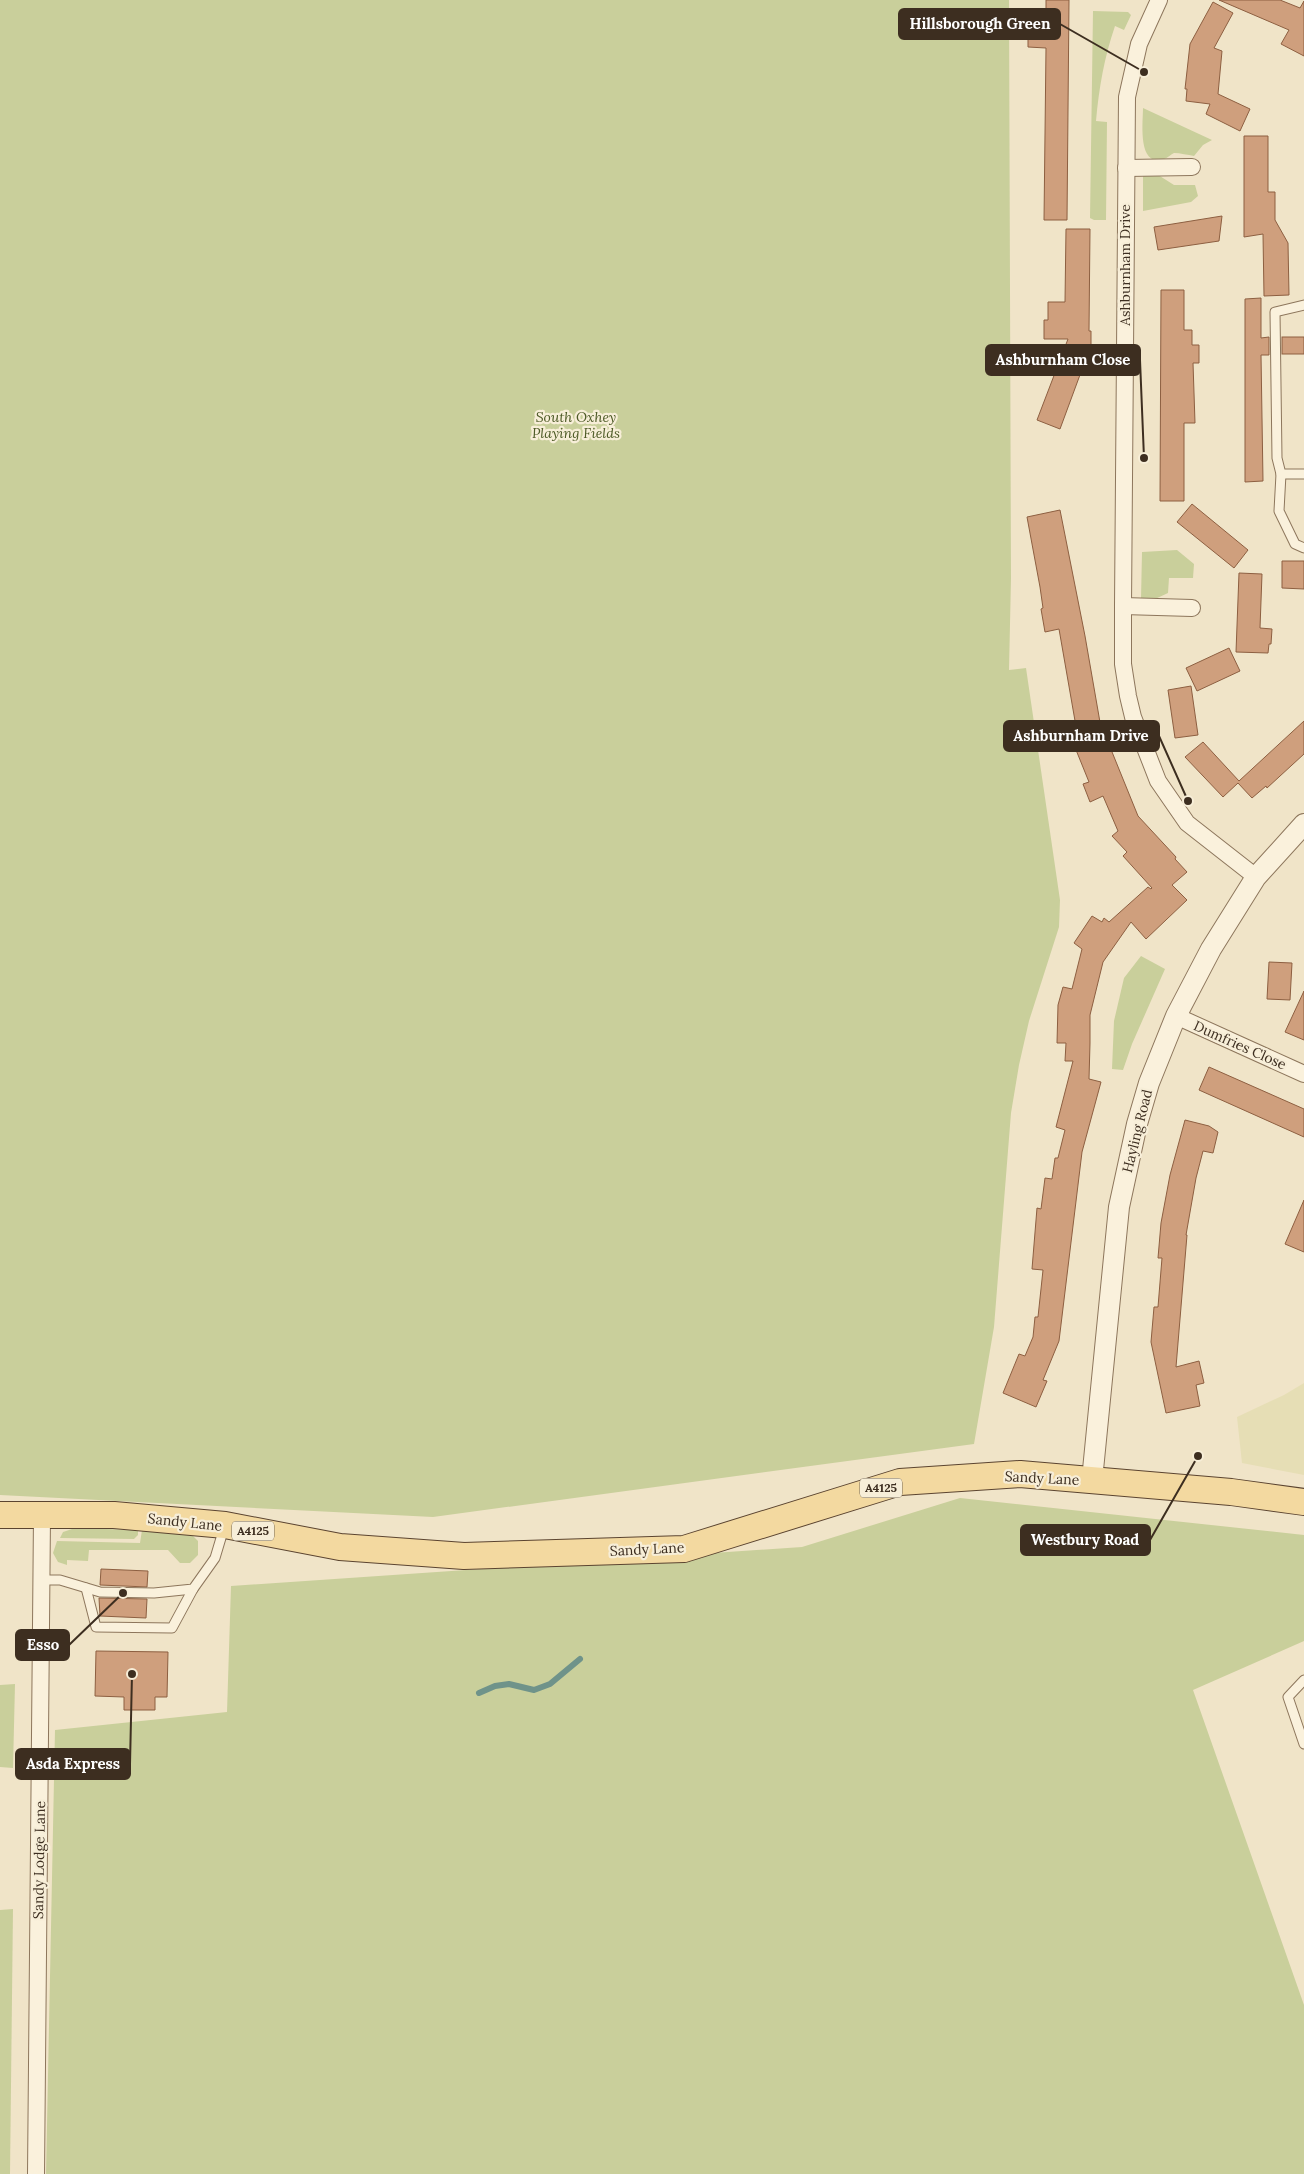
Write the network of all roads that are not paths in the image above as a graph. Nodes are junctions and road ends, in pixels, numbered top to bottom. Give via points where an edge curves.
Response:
1 (1159, 0) edge
2 (1192, 167) dead end
3 (1126, 168) junction
4 (1304, 305) edge
5 (1281, 474) junction
6 (1304, 474) edge
7 (1304, 548) edge
8 (1123, 606) junction
9 (1192, 608) dead end
10 (1304, 824) edge
11 (1256, 877) junction
12 (1176, 1016) junction
13 (1304, 1074) edge
14 (1092, 1480) junction
15 (1304, 1502) edge
16 (0, 1515) edge
17 (42, 1516) junction
18 (225, 1525) junction
19 (41, 1580) junction
20 (86, 1588) junction
21 (193, 1589) junction
22 (1304, 1680) edge
23 (1304, 1744) edge
24 (36, 2174) edge

1 - 3 street, Ashburnham Drive via 1131,71 1127,97
2 - 3 street
3 - 8 street, Ashburnham Drive
4 - 5 lane via 1276,312 1277,458
5 - 6 lane
5 - 7 lane via 1279,511 1295,544
8 - 9 street
8 - 11 street, Ashburnham Drive via 1123,664 1128,696 1158,781 1187,823
10 - 11 street, Hayling Road
11 - 12 street, Hayling Road via 1211,949
12 - 13 street, Dumfries Close
12 - 14 street, Hayling Road via 1144,1099 1119,1207
14 - 15 main road, Sandy Lane / A4125
14 - 18 main road, Sandy Lane / A4125 via 1020,1474 900,1482 684,1549 464,1556 340,1547
16 - 17 main road, A4125
17 - 18 main road, Sandy Lane / A4125 via 114,1515
17 - 19 street, Sandy Lodge Lane
18 - 21 lane via 215,1558
19 - 20 lane via 60,1580
19 - 24 street, Sandy Lodge Lane
20 - 21 lane via 100,1592
20 - 21 lane via 96,1626 172,1628
22 - 23 lane via 1288,1697

